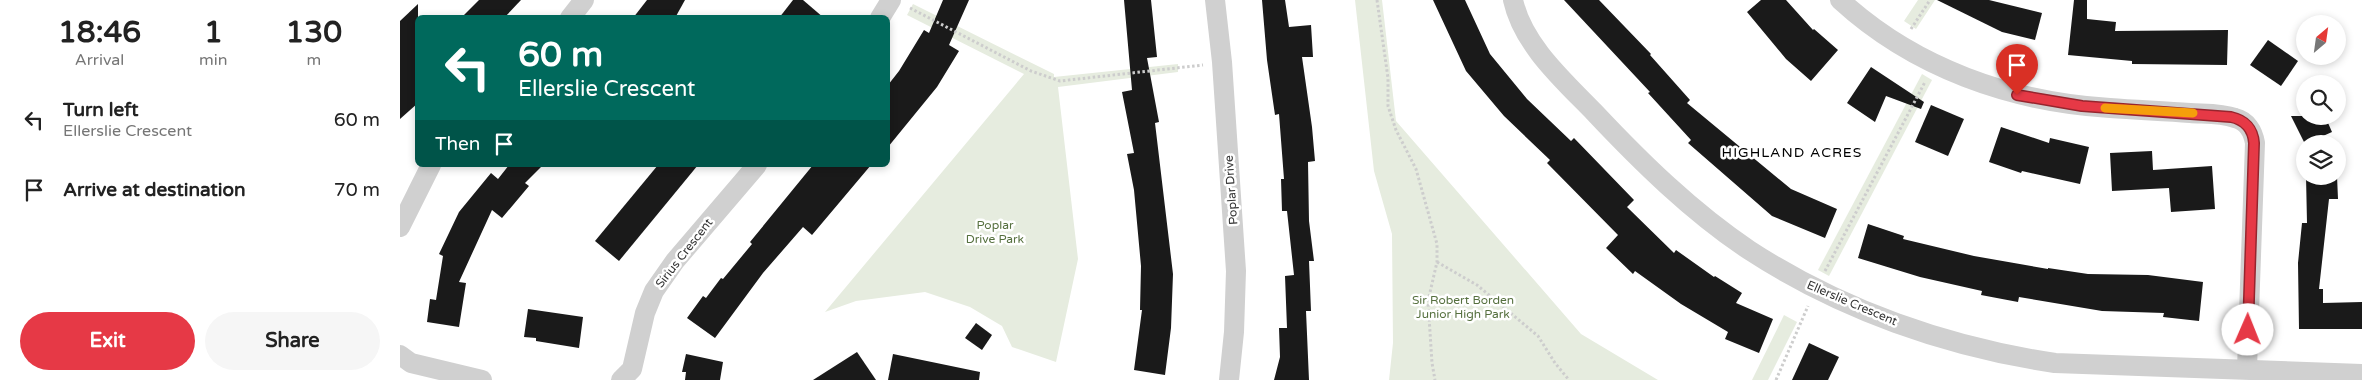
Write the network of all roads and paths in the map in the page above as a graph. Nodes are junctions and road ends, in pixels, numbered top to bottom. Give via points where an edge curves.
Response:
1 (584, 0) edge
2 (1215, 0) edge
3 (1377, 0) edge
4 (1513, 0) edge
5 (1840, 0) edge
6 (1930, 0) edge
7 (897, 2) edge
8 (572, 15) edge
9 (883, 15) edge
10 (1901, 45) junction
11 (1222, 62) junction
12 (1934, 64) junction
13 (430, 167) edge
14 (754, 167) edge
15 (400, 227) edge
16 (1437, 262) junction
17 (1816, 289) junction
18 (400, 355) edge
19 (2247, 369) junction
20 (2362, 374) edge
21 (482, 380) edge
22 (621, 380) edge
23 (1229, 380) edge
24 (1435, 380) edge
25 (1569, 380) edge
26 (1776, 380) edge

1 - 8 street
2 - 11 street, Poplar Drive
3 - 16 path via 1388,78 1388,106 1416,169 1437,244
4 - 17 street, Ellerslie Crescent via 1530,40 1626,146 1722,231
5 - 10 street
6 - 10 path
7 - 9 street
7 - 11 path via 1031,71 1060,82
10 - 12 street
11 - 23 street, Poplar Drive via 1236,270
12 - 17 path
12 - 19 street via 1984,85 2028,98 2082,106 2211,114 2245,122 2253,133 2254,143
13 - 15 street
14 - 22 street, Sirius Crescent via 654,292 632,368
16 - 24 path via 1428,301
16 - 25 path via 1477,285 1532,330
17 - 19 street, Ellerslie Crescent via 1920,332 2010,356 2055,363
17 - 26 path
18 - 21 street via 411,364
19 - 20 street, Ellerslie Crescent

